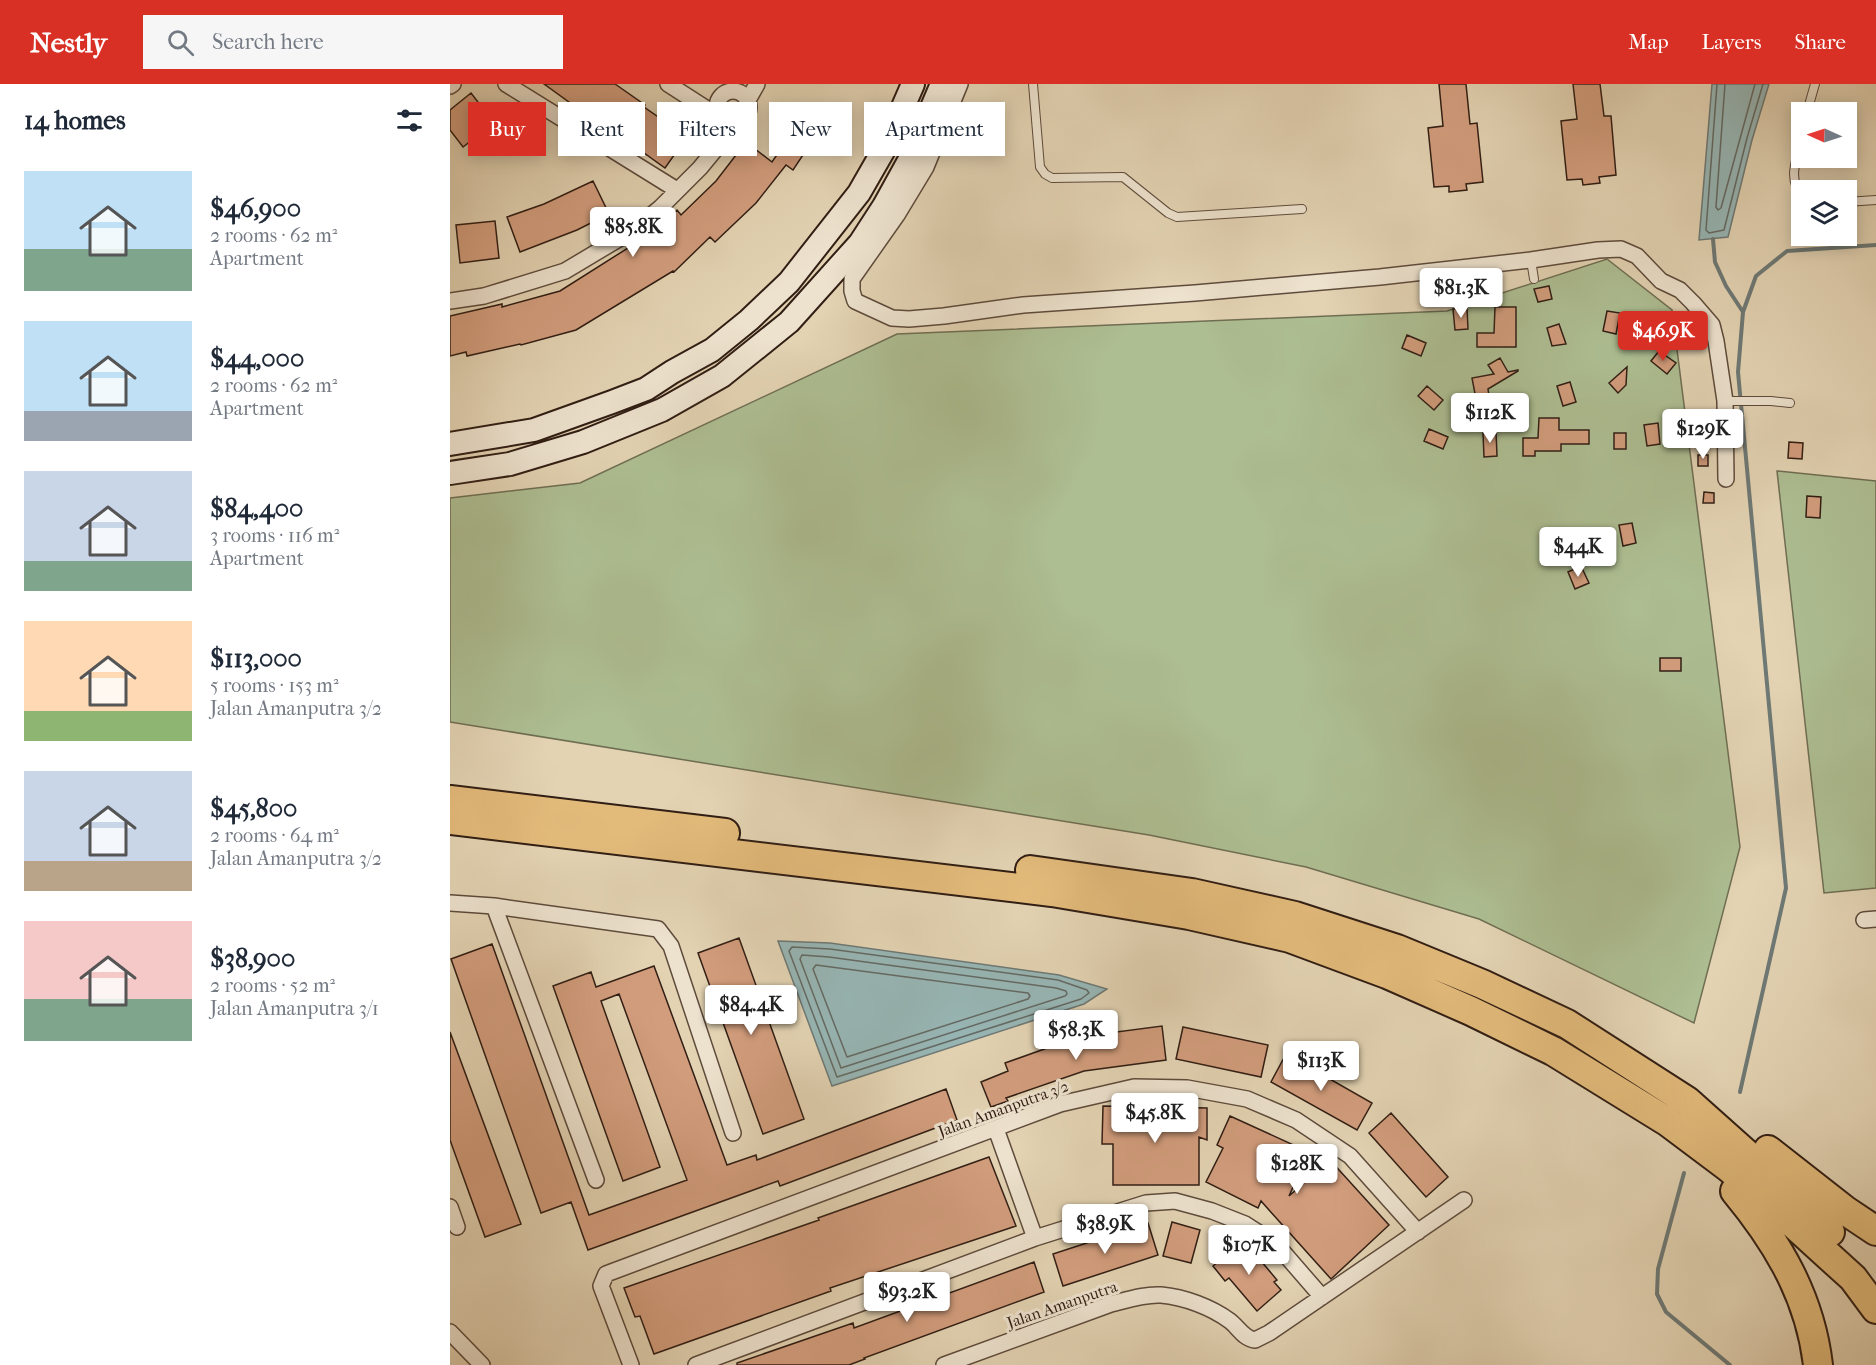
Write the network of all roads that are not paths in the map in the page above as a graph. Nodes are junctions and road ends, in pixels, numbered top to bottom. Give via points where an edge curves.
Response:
1 (506, 84) edge
2 (668, 84) edge
3 (757, 84) edge
4 (914, 84) edge
5 (942, 84) edge
6 (960, 84) edge
7 (1033, 84) edge
8 (1815, 84) edge
9 (724, 88) edge
10 (748, 100) joint
11 (696, 102) edge
12 (719, 102) edge
13 (1810, 102) edge
14 (710, 156) edge
15 (677, 190) junction
16 (1876, 200) edge
17 (1857, 201) edge
18 (1302, 209) dead end
19 (1531, 260) junction
20 (1534, 279) dead end
21 (450, 301) edge
22 (1725, 401) junction
23 (1790, 404) dead end
24 (450, 444) edge
25 (450, 473) edge
26 (1726, 479) dead end
27 (450, 800) edge
28 (450, 820) edge
29 (450, 903) edge
30 (494, 906) junction
31 (1687, 1101) junction
32 (1668, 1122) junction
33 (996, 1129) junction
34 (733, 1133) dead end
35 (596, 1180) dead end
36 (1464, 1200) dead end
37 (450, 1207) edge
38 (457, 1227) dead end
39 (1418, 1232) junction
40 (1876, 1232) edge
41 (1035, 1238) junction
42 (1876, 1281) edge
43 (1322, 1297) junction
44 (1876, 1310) edge
45 (450, 1332) edge
46 (476, 1363) edge
47 (631, 1365) edge
48 (696, 1365) edge
49 (944, 1365) edge
50 (1818, 1365) edge

1 - 15 street
2 - 11 street
3 - 10 street
4 - 24 main road via 886,146 853,201 789,282 712,350 646,389 534,430
5 - 25 main road via 910,159 860,243 789,322 722,376 662,410 583,442 510,464
6 - 19 street via 921,175 852,279 855,302 892,318 1380,277
7 - 18 lane via 1040,167 1052,178 1123,177 1177,217
8 - 13 lane
9 - 10 street via 740,92
9 - 12 street
14 - 15 street
15 - 21 street via 632,231 565,271 484,296
16 - 17 lane
19 - 20 lane
19 - 22 street via 1617,249 1637,256 1661,282 1680,290 1712,325
22 - 23 lane
22 - 26 street
27 - 31 highway via 1069,874 1192,893 1295,916 1396,949 1567,1024
28 - 32 highway via 1052,892 1189,915 1290,939 1388,974 1471,1011 1552,1051
29 - 30 street
30 - 34 street via 658,929 671,946
30 - 35 street
31 - 40 highway via 1765,1148
31 - 42 highway via 1787,1190
32 - 44 highway via 1728,1167 1853,1278
32 - 50 highway via 1732,1187 1761,1223 1805,1303
33 - 39 street, Jalan Amanputra 3/2 via 1060,1104 1134,1087 1187,1088 1247,1099 1296,1120 1350,1156
33 - 41 street
33 - 47 street, Jalan Amanputra 3/2 via 606,1274 602,1286
36 - 39 street, Jalan Amanputra
37 - 38 street
39 - 43 street, Jalan Amanputra
41 - 43 street via 1146,1203 1175,1201 1212,1211 1276,1244
41 - 48 street
43 - 49 street, Jalan Amanputra via 1255,1340 1199,1303 1161,1295 1135,1297
45 - 46 street

